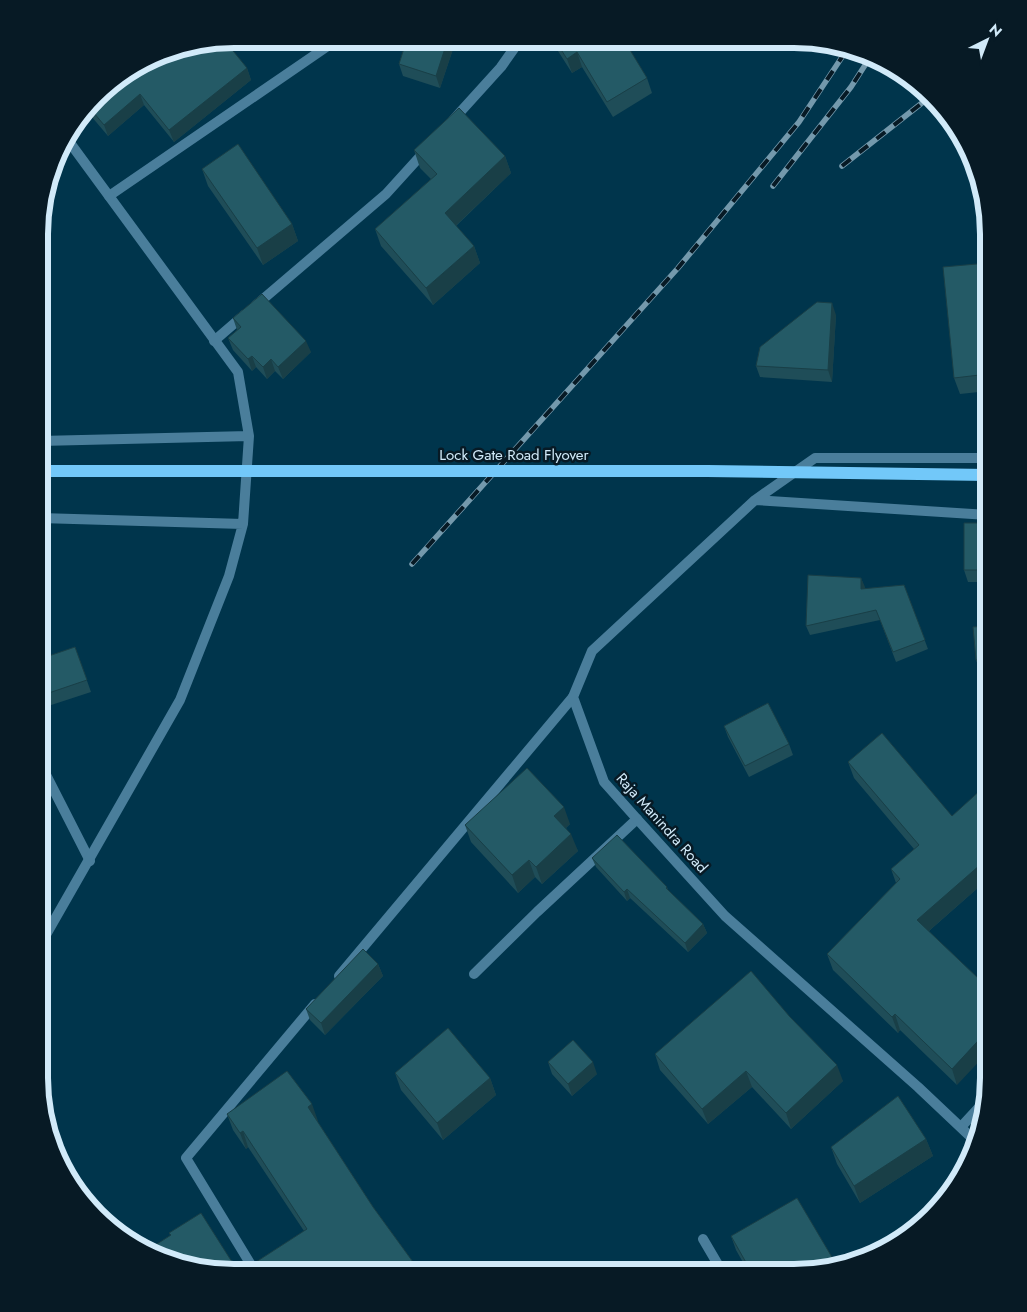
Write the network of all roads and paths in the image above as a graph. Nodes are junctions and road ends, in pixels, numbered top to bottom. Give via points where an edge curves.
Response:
1 (325, 48) edge
2 (514, 48) edge
3 (444, 130) edge
4 (71, 144) edge
5 (431, 144) edge
6 (109, 196) junction
7 (214, 341) junction
8 (249, 436) junction
9 (48, 441) edge
10 (980, 458) edge
11 (48, 471) edge
12 (980, 475) edge
13 (755, 500) junction
14 (980, 514) edge
15 (48, 518) edge
16 (243, 524) junction
17 (573, 697) junction
18 (48, 778) edge
19 (637, 819) junction
20 (90, 860) junction
21 (48, 932) edge
22 (474, 974) dead end
23 (332, 984) edge
24 (319, 999) edge
25 (977, 1110) edge
26 (961, 1127) junction
27 (970, 1136) edge
28 (703, 1238) dead end
29 (251, 1264) edge
30 (718, 1264) edge

1 - 6 street
2 - 3 street
4 - 6 street
5 - 7 street via 386,194
6 - 7 street
7 - 8 street via 238,372
8 - 9 street
8 - 16 street
10 - 13 street via 815,458
11 - 12 main road, Lock Gate Road Flyover, bridge via 707,471
13 - 14 street
13 - 17 street via 592,651
15 - 16 street
16 - 20 street via 229,576 180,700
17 - 19 street, Raja Manindra Road via 604,782
17 - 23 street
18 - 20 street
19 - 22 street
19 - 26 street, Raja Manindra Road via 725,916
20 - 21 street
24 - 29 street via 186,1158
25 - 26 street
26 - 27 street, Raja Manindra Road
28 - 30 street

